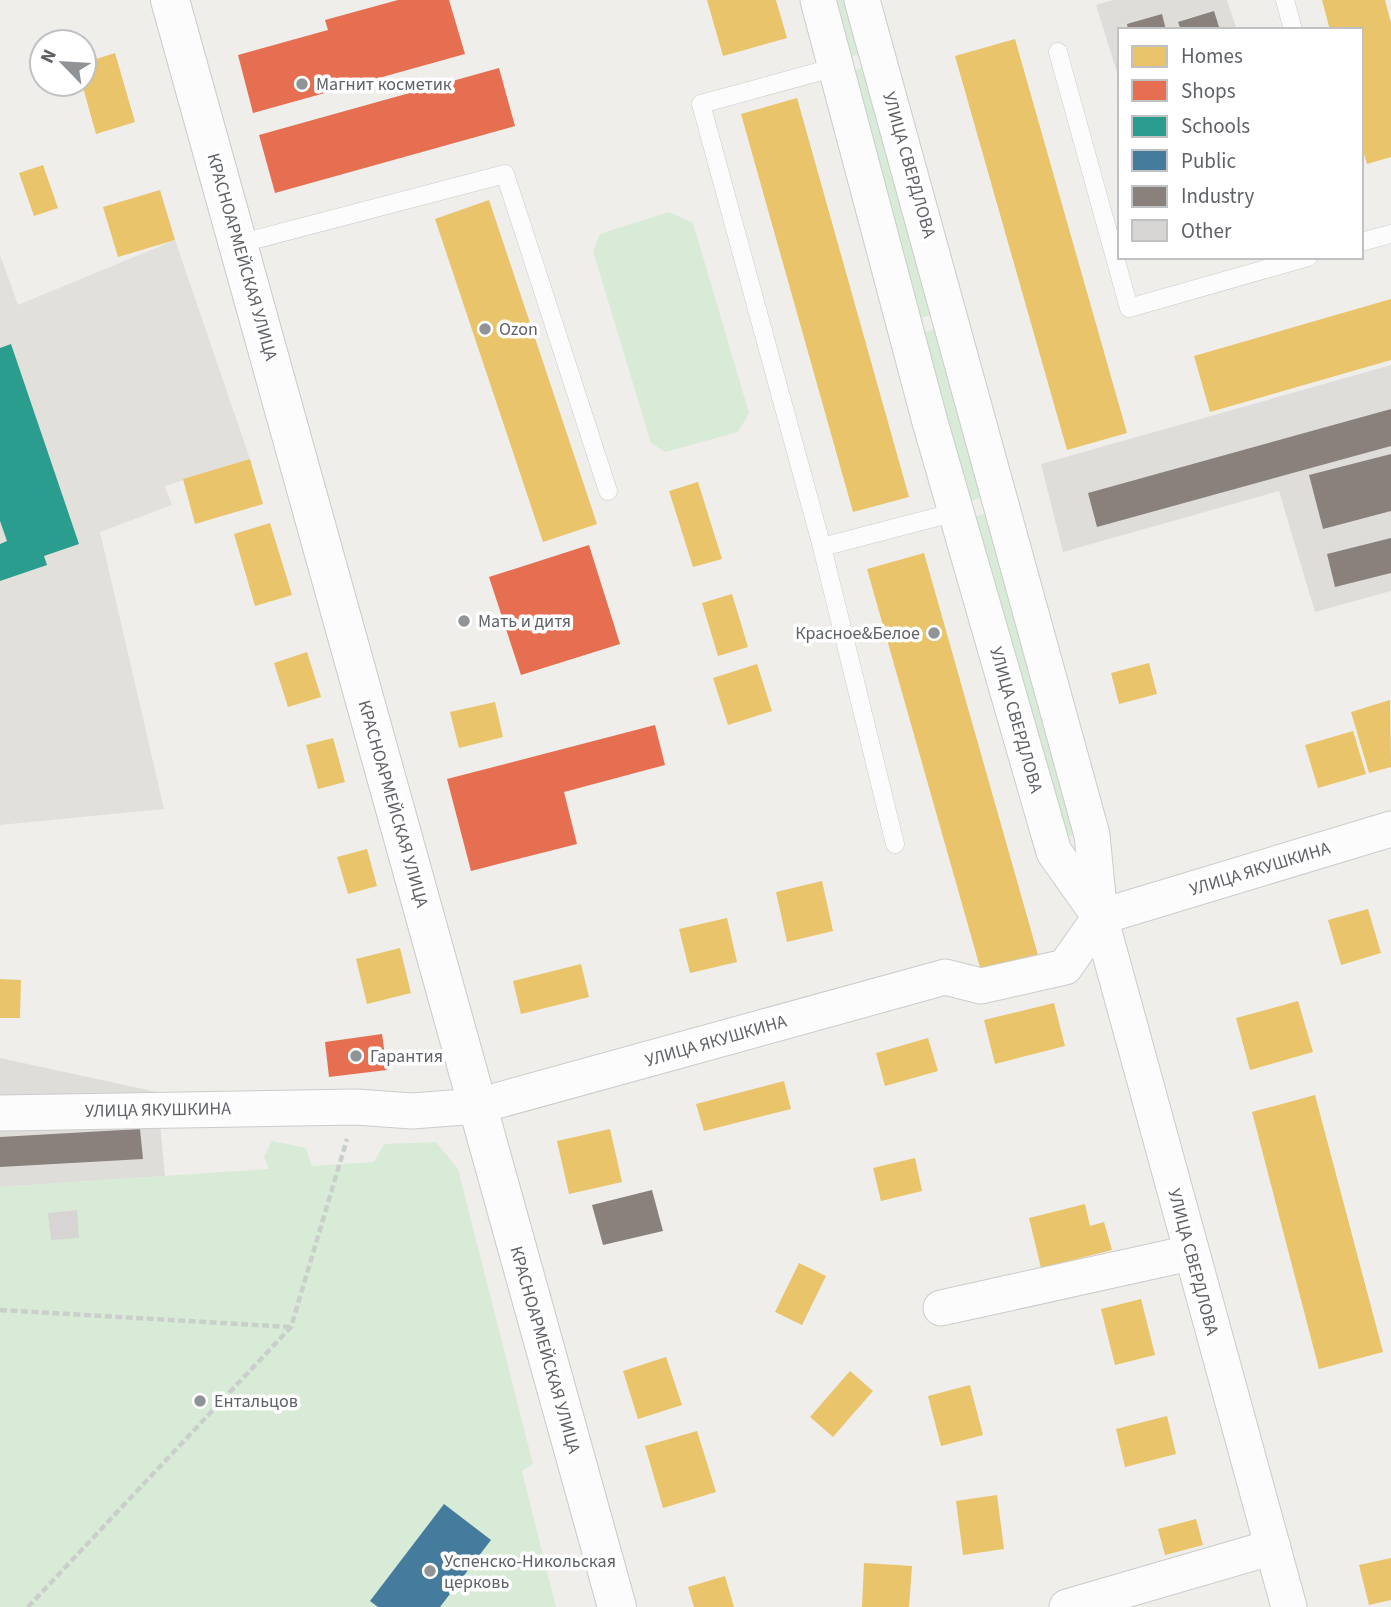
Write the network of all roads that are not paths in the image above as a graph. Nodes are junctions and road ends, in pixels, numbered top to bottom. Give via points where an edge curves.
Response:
1 (170, 0) edge
2 (818, 0) edge
3 (862, 0) edge
4 (1285, 0) edge
5 (1292, 28) edge
6 (1058, 52) dead end
7 (877, 54) junction
8 (835, 67) junction
9 (1391, 234) edge
10 (1363, 241) edge
11 (238, 244) junction
12 (1301, 259) edge
13 (951, 317) junction
14 (905, 329) junction
15 (608, 491) dead end
16 (1001, 499) junction
17 (956, 512) junction
18 (822, 547) junction
19 (1391, 829) edge
20 (895, 844) dead end
21 (1100, 917) junction
22 (478, 1106) junction
23 (0, 1113) edge
24 (1190, 1253) junction
25 (941, 1308) dead end
26 (1272, 1547) junction
27 (617, 1607) edge
28 (1067, 1607) edge
29 (1289, 1607) edge

1 - 11 main road, КРАСНОАРМЕЙСКАЯ УЛИЦА
2 - 8 street, УЛИЦА СВЕРДЛОВА
3 - 7 street, УЛИЦА СВЕРДЛОВА
4 - 5 lane
6 - 12 lane via 1129,308
7 - 8 street
7 - 13 street, УЛИЦА СВЕРДЛОВА
8 - 14 street, УЛИЦА СВЕРДЛОВА
8 - 18 lane via 701,104
9 - 10 lane
11 - 15 lane via 505,174
11 - 22 main road, КРАСНОАРМЕЙСКАЯ УЛИЦА
13 - 14 street
13 - 16 street, УЛИЦА СВЕРДЛОВА
14 - 17 street, УЛИЦА СВЕРДЛОВА
16 - 17 street
16 - 21 street, УЛИЦА СВЕРДЛОВА via 1092,835
17 - 18 lane
17 - 21 street, УЛИЦА СВЕРДЛОВА via 1054,852
18 - 20 lane
19 - 21 street, УЛИЦА ЯКУШКИНА
21 - 22 street, УЛИЦА ЯКУШКИНА via 1065,967 981,986 945,977
21 - 24 street, УЛИЦА СВЕРДЛОВА
22 - 23 street, УЛИЦА ЯКУШКИНА via 412,1111 356,1107
22 - 27 main road, КРАСНОАРМЕЙСКАЯ УЛИЦА
24 - 25 street
24 - 26 street, УЛИЦА СВЕРДЛОВА
26 - 28 street
26 - 29 street, УЛИЦА СВЕРДЛОВА

